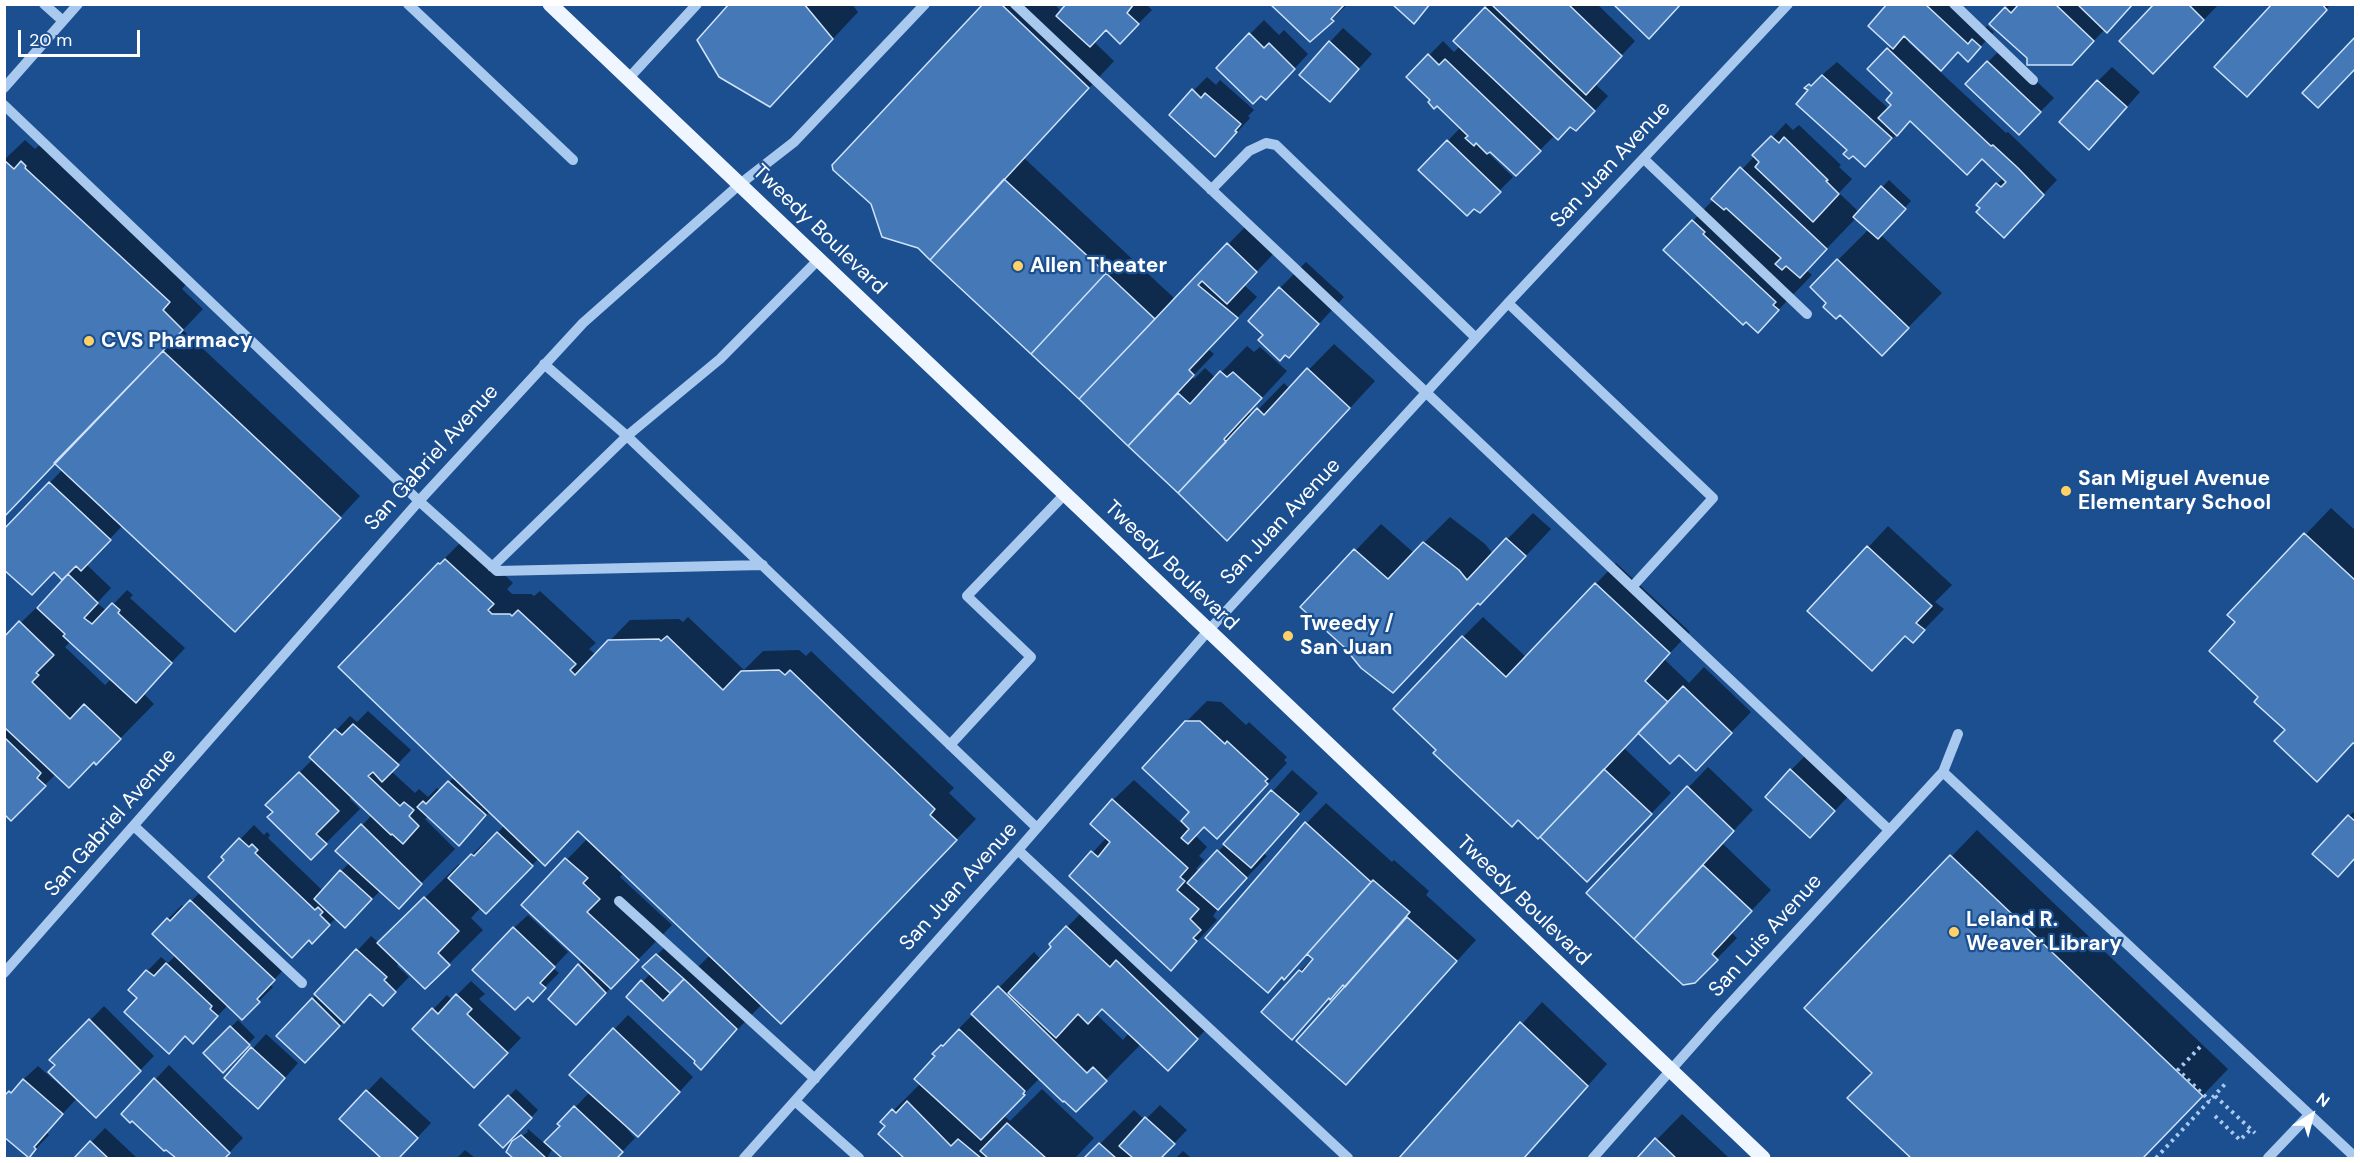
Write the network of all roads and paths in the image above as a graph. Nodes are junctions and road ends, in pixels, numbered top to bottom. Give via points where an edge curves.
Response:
1 (44, 4) edge
2 (78, 4) edge
3 (408, 4) edge
4 (550, 4) edge
5 (697, 4) edge
6 (1015, 4) edge
7 (1788, 4) edge
8 (1954, 4) edge
9 (921, 6) edge
10 (63, 21) junction
11 (628, 79) junction
12 (2033, 80) dead end
13 (4, 88) edge
14 (4, 105) edge
15 (1644, 159) junction
16 (573, 160) dead end
17 (740, 184) junction
18 (1211, 190) junction
19 (819, 259) junction
20 (1508, 303) junction
21 (1807, 314) dead end
22 (1476, 338) junction
23 (544, 364) junction
24 (1426, 394) junction
25 (627, 436) junction
26 (1065, 494) junction
27 (419, 501) junction
28 (763, 565) junction
29 (492, 567) junction
30 (1632, 587) junction
31 (1208, 631) junction
32 (1958, 734) dead end
33 (950, 745) junction
34 (1942, 772) junction
35 (134, 826) junction
36 (1037, 828) junction
37 (1889, 830) junction
38 (1018, 850) junction
39 (620, 901) dead end
40 (4, 973) edge
41 (302, 983) dead end
42 (1670, 1070) junction
43 (2178, 1070) dead end
44 (814, 1079) junction
45 (2228, 1082) dead end
46 (2215, 1096) junction
47 (795, 1101) junction
48 (2210, 1101) junction
49 (2309, 1115) junction
50 (2216, 1116) dead end
51 (744, 1158) edge
52 (859, 1158) edge
53 (1348, 1158) edge
54 (1593, 1158) edge
55 (1763, 1158) edge
56 (2156, 1158) edge
57 (2268, 1158) edge
58 (2355, 1158) edge

1 - 10 street
2 - 10 street
3 - 16 street
4 - 11 main road, Tweedy Boulevard
5 - 11 street
6 - 18 street
7 - 15 street, San Juan Avenue
8 - 12 street
9 - 17 street, San Gabriel Avenue via 794,142
10 - 13 street
11 - 17 main road, Tweedy Boulevard
14 - 27 street
15 - 20 street, San Juan Avenue
15 - 21 street
17 - 19 main road, Tweedy Boulevard
17 - 23 street, San Gabriel Avenue via 583,323
18 - 22 street via 1249,151 1266,143 1276,145
18 - 24 street
19 - 25 street via 720,358
19 - 26 main road, Tweedy Boulevard
20 - 22 street, San Juan Avenue
20 - 30 street via 1713,498
22 - 24 street, San Juan Avenue
23 - 25 street
23 - 27 street, San Gabriel Avenue
24 - 30 street
24 - 31 street, San Juan Avenue
25 - 28 street
25 - 29 street
26 - 31 main road, Tweedy Boulevard
26 - 33 street via 967,596 1031,657
27 - 29 street
27 - 35 street, San Gabriel Avenue
28 - 29 street via 497,571
28 - 33 street
30 - 37 street
31 - 36 street, San Juan Avenue
31 - 42 main road, Tweedy Boulevard
32 - 34 street, San Luis Avenue
33 - 36 street
34 - 37 street, San Luis Avenue
34 - 49 street
35 - 40 street, San Gabriel Avenue
35 - 41 street
36 - 38 street, San Juan Avenue
37 - 42 street, San Luis Avenue
38 - 44 street, San Juan Avenue
38 - 53 street
39 - 44 street
42 - 54 street, San Luis Avenue
42 - 55 main road, Tweedy Boulevard
43 - 48 path
44 - 47 street, San Juan Avenue
45 - 46 path
46 - 48 path
46 - 50 path via 2249,1128 2240,1140
47 - 51 street, San Juan Avenue
47 - 52 street
48 - 56 path
49 - 57 street
49 - 58 street

